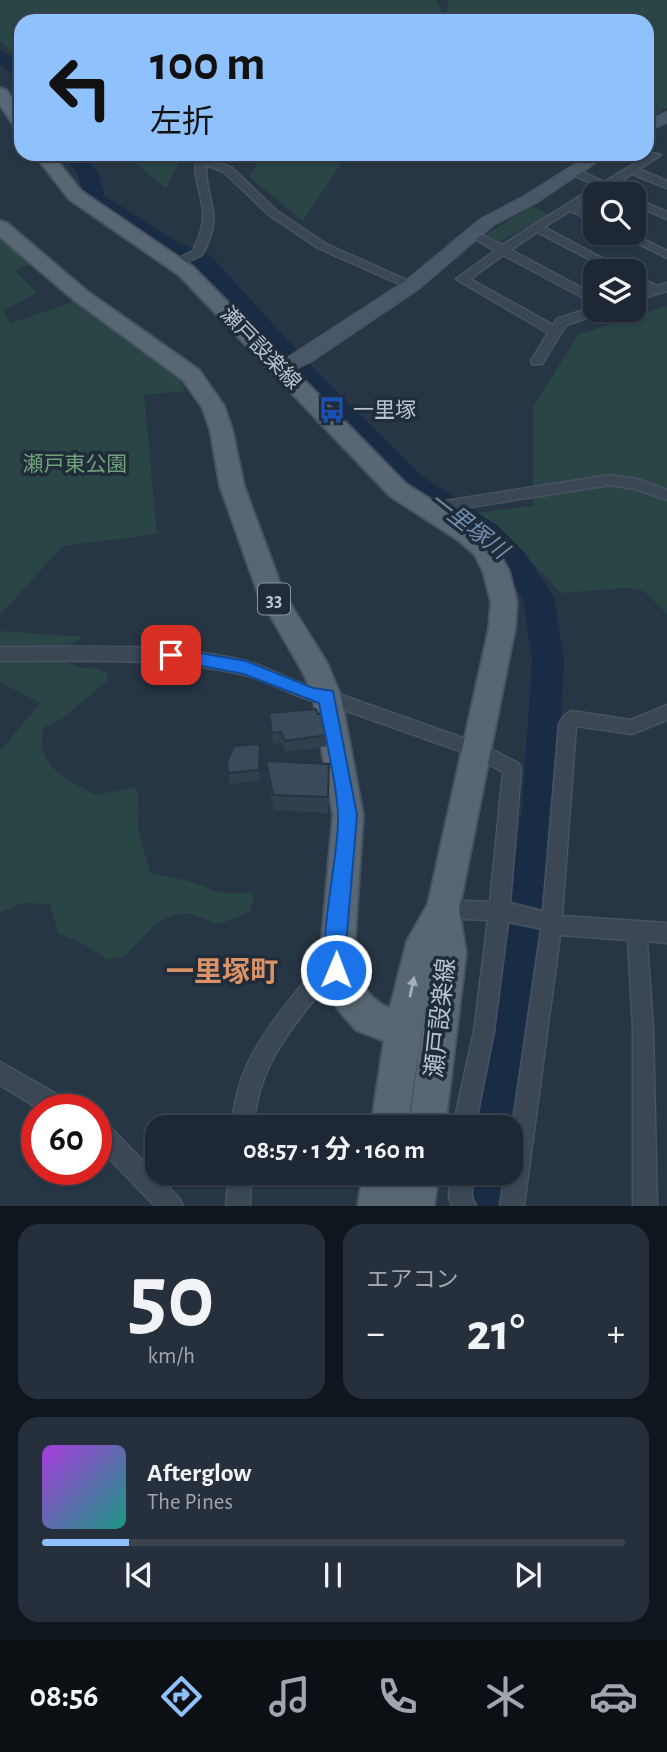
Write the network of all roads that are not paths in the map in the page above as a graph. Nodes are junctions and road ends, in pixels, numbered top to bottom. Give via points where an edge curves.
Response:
1 (0, 93) edge
2 (14, 113) edge
3 (48, 161) edge
4 (201, 161) edge
5 (211, 161) edge
6 (591, 161) edge
7 (647, 161) edge
8 (632, 170) junction
9 (575, 172) junction
10 (596, 182) edge
11 (614, 182) edge
12 (667, 185) edge
13 (583, 200) edge
14 (646, 206) edge
15 (571, 207) junction
16 (583, 213) edge
17 (667, 216) edge
18 (0, 227) edge
19 (536, 227) junction
20 (471, 233) junction
21 (646, 245) edge
22 (502, 249) junction
23 (667, 255) edge
24 (597, 259) edge
25 (180, 262) junction
26 (411, 285) junction
27 (583, 293) edge
28 (583, 315) edge
29 (555, 332) junction
30 (537, 361) dead end
31 (292, 363) junction
32 (667, 495) edge
33 (436, 507) junction
34 (0, 654) edge
35 (327, 696) junction
36 (667, 712) edge
37 (477, 750) junction
38 (443, 909) junction
39 (505, 913) junction
40 (549, 923) junction
41 (637, 933) junction
42 (667, 933) edge
43 (336, 970) junction
44 (403, 1030) junction
45 (0, 1073) edge
46 (36, 1094) edge
47 (244, 1115) edge
48 (391, 1115) edge
49 (429, 1115) edge
50 (466, 1115) edge
51 (112, 1145) edge
52 (239, 1185) edge
53 (380, 1185) edge
54 (418, 1185) edge
55 (172, 1206) edge
56 (238, 1206) edge
57 (377, 1206) edge
58 (415, 1206) edge
59 (512, 1206) edge
60 (645, 1206) edge

1 - 2 main road
3 - 25 main road, 瀬戸設楽線 via 75,195
4 - 25 street via 209,223 198,253
5 - 26 street via 228,170 272,213 322,246
6 - 9 street
7 - 8 street
8 - 11 street
8 - 12 street
9 - 10 street
9 - 20 street
13 - 15 street
14 - 17 street
15 - 16 street
15 - 19 street
18 - 35 main road, 33 via 81,296 183,368 214,406 232,486 268,585
19 - 22 street
19 - 24 street
20 - 22 street
20 - 26 street
21 - 23 street
22 - 27 street
22 - 29 street via 462,279
25 - 31 main road, 瀬戸設楽線
26 - 31 street
28 - 29 street via 561,322
29 - 30 street
31 - 33 main road, 瀬戸設楽線 via 398,490
32 - 33 street via 610,480
33 - 37 main road, 瀬戸設楽線 via 484,549 504,602
34 - 35 street via 171,655 246,668 312,695
35 - 37 street
35 - 43 main road, 33 via 348,815
36 - 40 street via 632,727 572,718 568,724
37 - 38 main road, 瀬戸設楽線
37 - 39 street via 512,768
38 - 39 street
44 -> 38 main road, 瀬戸設楽線 via 424,941
38 - 49 main road, 瀬戸設楽線 via 449,953
39 - 40 street
39 - 50 street
40 - 41 street
40 - 59 street
41 - 42 street
41 - 60 street via 644,1041
43 - 44 main road, 瀬戸設楽線 via 348,995 368,1017
43 - 47 street via 313,985 265,1049 253,1074
44 - 48 main road, 瀬戸設楽線
45 - 46 street
51 - 55 street
52 - 56 street
53 - 57 main road
54 - 58 main road

